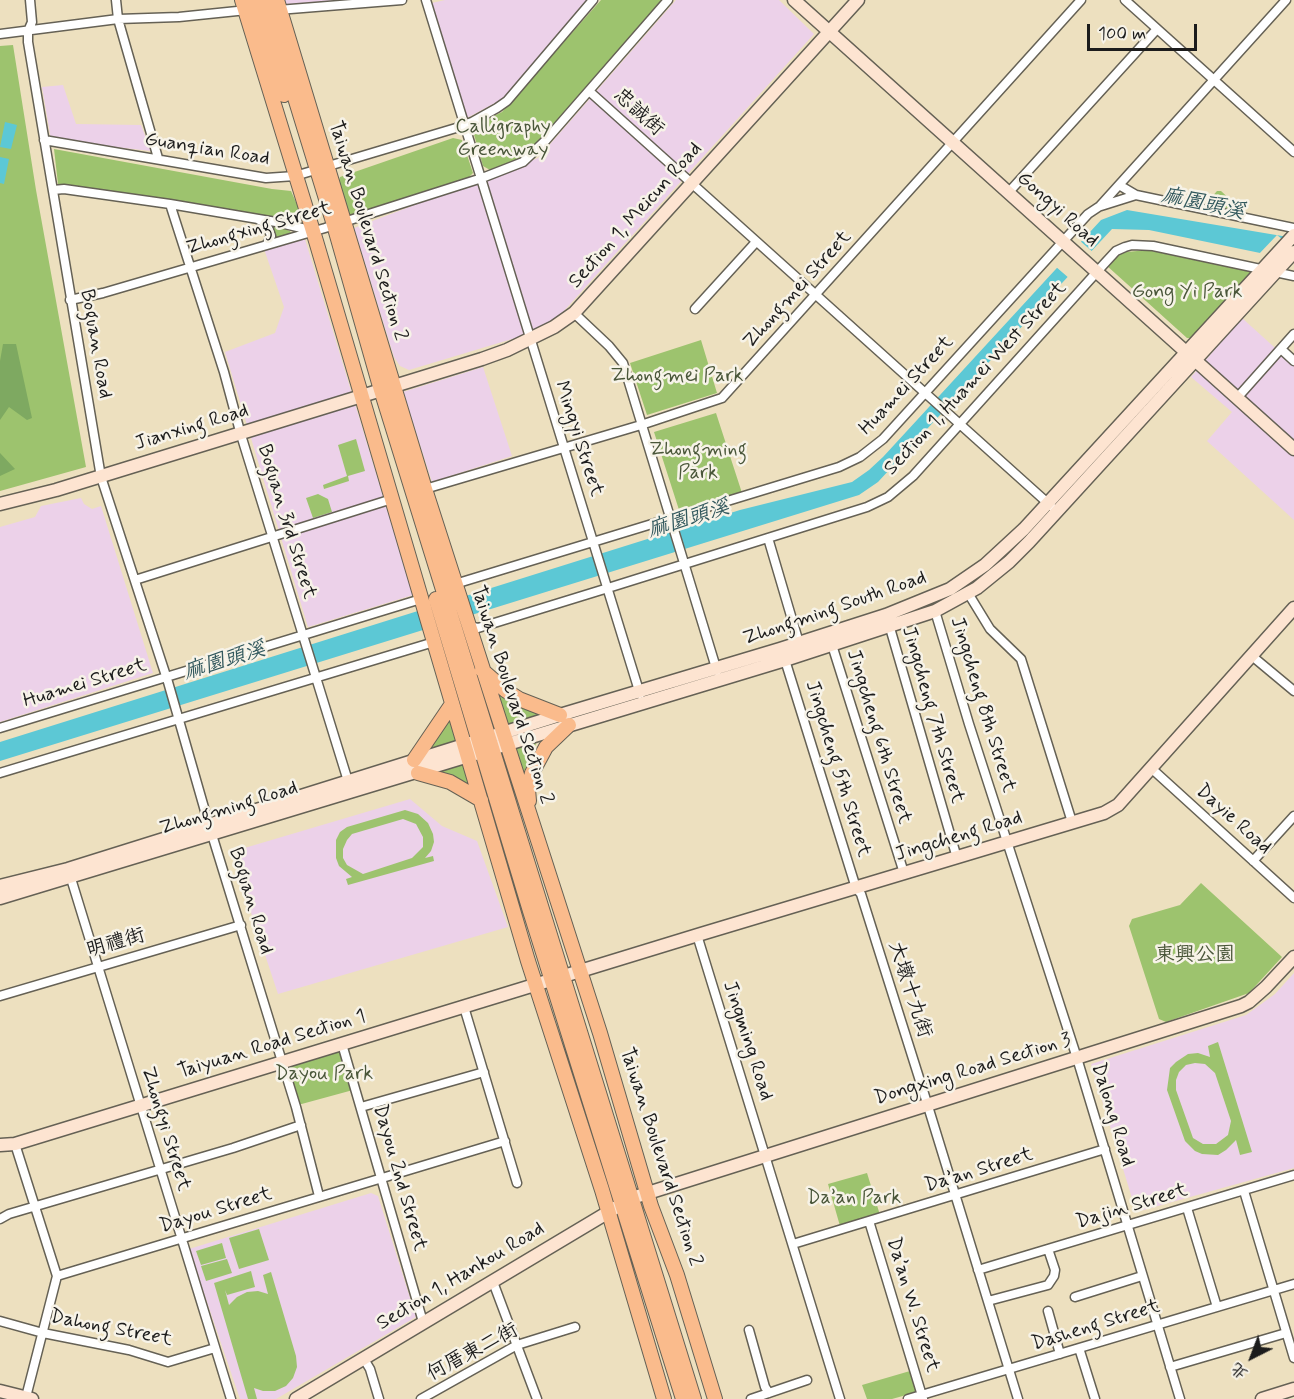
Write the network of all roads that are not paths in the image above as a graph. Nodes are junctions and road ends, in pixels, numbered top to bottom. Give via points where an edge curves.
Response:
1 (30, 0) edge
2 (116, 0) edge
3 (402, 0) edge
4 (426, 0) edge
5 (593, 0) edge
6 (668, 0) edge
7 (794, 0) edge
8 (858, 0) edge
9 (1081, 0) edge
10 (1125, 0) edge
11 (1286, 0) edge
12 (344, 2) edge
13 (261, 5) edge
14 (117, 19) junction
15 (1157, 29) junction
16 (28, 31) junction
17 (829, 32) junction
18 (0, 34) edge
19 (1214, 80) junction
20 (589, 91) junction
21 (466, 125) junction
22 (44, 140) junction
23 (953, 143) junction
24 (1294, 152) edge
25 (158, 158) junction
26 (317, 169) junction
27 (295, 176) junction
28 (482, 178) junction
29 (692, 184) junction
30 (1119, 185) junction
31 (53, 190) junction
32 (1008, 193) junction
33 (1136, 195) junction
34 (170, 204) junction
35 (1100, 206) junction
36 (256, 218) junction
37 (329, 226) junction
38 (1294, 228) edge
39 (1294, 235) edge
40 (756, 242) junction
41 (1065, 243) junction
42 (267, 244) junction
43 (1294, 252) edge
44 (1279, 260) junction
45 (189, 267) junction
46 (1094, 269) junction
47 (1269, 271) junction
48 (1294, 276) edge
49 (816, 294) junction
50 (70, 300) junction
51 (695, 309) dead end
52 (574, 313) junction
53 (1294, 334) edge
54 (530, 340) junction
55 (1281, 349) junction
56 (1191, 357) junction
57 (1294, 361) edge
58 (377, 392) junction
59 (927, 394) junction
60 (1237, 398) junction
61 (958, 422) junction
62 (641, 424) junction
63 (241, 435) junction
64 (564, 447) junction
65 (1294, 449) edge
66 (101, 477) junction
67 (425, 489) junction
68 (392, 499) junction
69 (0, 504) edge
70 (1053, 508) junction
71 (671, 521) junction
72 (273, 536) junction
73 (768, 538) junction
74 (595, 545) junction
75 (683, 562) junction
76 (135, 580) junction
77 (607, 584) junction
78 (438, 591) junction
79 (968, 593) junction
80 (1294, 608) edge
81 (935, 611) junction
82 (888, 621) junction
83 (457, 631) junction
84 (304, 637) junction
85 (434, 642) junction
86 (799, 643) junction
87 (832, 645) junction
88 (1252, 656) junction
89 (785, 660) junction
90 (482, 670) junction
91 (718, 674) junction
92 (316, 676) junction
93 (167, 680) junction
94 (1294, 691) edge
95 (641, 697) junction
96 (452, 704) junction
97 (178, 717) junction
98 (564, 720) junction
99 (0, 728) edge
100 (505, 739) junction
101 (485, 745) junction
102 (466, 751) junction
103 (416, 766) junction
104 (1151, 768) junction
105 (0, 773) edge
106 (348, 781) junction
107 (481, 800) junction
108 (1294, 816) edge
109 (1072, 822) junction
110 (211, 829) junction
111 (533, 830) junction
112 (1007, 843) junction
113 (957, 858) junction
114 (1253, 861) junction
115 (69, 873) junction
116 (903, 873) junction
117 (0, 886) edge
118 (856, 888) junction
119 (1294, 897) edge
120 (0, 898) edge
121 (241, 925) junction
122 (697, 935) junction
123 (1294, 957) edge
124 (98, 966) junction
125 (579, 972) junction
126 (557, 978) junction
127 (536, 985) junction
128 (0, 996) edge
129 (464, 1007) junction
130 (342, 1044) junction
131 (1077, 1058) junction
132 (282, 1062) junction
133 (484, 1072) junction
134 (927, 1104) junction
135 (141, 1106) junction
136 (361, 1107) junction
137 (300, 1125) junction
138 (505, 1141) junction
139 (0, 1144) edge
140 (15, 1144) junction
141 (1105, 1149) junction
142 (766, 1156) junction
143 (161, 1168) junction
144 (1294, 1175) edge
145 (382, 1178) junction
146 (517, 1183) dead end
147 (1244, 1191) junction
148 (647, 1192) junction
149 (955, 1195) junction
150 (319, 1196) junction
151 (627, 1200) junction
152 (36, 1207) junction
153 (1188, 1208) junction
154 (608, 1213) junction
155 (0, 1220) edge
156 (869, 1221) junction
157 (1127, 1226) junction
158 (180, 1239) junction
159 (793, 1244) junction
160 (1048, 1249) junction
161 (978, 1270) junction
162 (57, 1276) junction
163 (1142, 1276) junction
164 (493, 1282) junction
165 (1294, 1284) edge
166 (1274, 1290) junction
167 (1075, 1297) dead end
168 (988, 1301) junction
169 (1217, 1307) junction
170 (1048, 1311) dead end
171 (0, 1321) edge
172 (423, 1322) junction
173 (1157, 1325) junction
174 (575, 1327) dead end
175 (749, 1330) dead end
176 (43, 1333) junction
177 (1286, 1333) junction
178 (517, 1345) junction
179 (215, 1348) junction
180 (1079, 1348) junction
181 (1060, 1354) junction
182 (364, 1359) junction
183 (1294, 1359) edge
184 (1170, 1367) junction
185 (1009, 1369) junction
186 (807, 1380) dead end
187 (1294, 1389) edge
188 (0, 1391) edge
189 (772, 1395) edge
190 (923, 1397) edge
191 (29, 1398) edge
192 (231, 1399) edge
193 (296, 1399) edge
194 (379, 1399) edge
195 (422, 1399) edge
196 (537, 1399) edge
197 (664, 1399) edge
198 (682, 1399) edge
199 (694, 1399) edge
200 (715, 1399) edge
201 (751, 1399) edge
202 (840, 1399) edge
203 (908, 1399) edge
204 (1018, 1399) edge
205 (1095, 1399) edge
206 (1180, 1399) edge
207 (1262, 1399) edge

1 - 16 street, Boguan Road via 32,22
2 - 14 street
3 - 12 street
4 - 21 street, Mingyi Street
5 - 21 street, Guanqian Road via 507,100
6 - 20 street, Zhongxing Street
7 - 17 street, Gongyi Road
8 - 17 street, Section 1, Meicun Road
9 - 23 street, Zhongmei Street
10 - 15 street
11 - 19 street, Huamei Street
12 - 13 street
13 - 14 street via 179,17
13 - 26 main road, Taiwan Boulevard Section 2
13 - 26 main road, Taiwan Boulevard Section 2
13 - 27 main road, Taiwan Boulevard Section 2
14 - 16 street
14 - 25 street
15 - 19 street
15 - 32 street
16 - 18 street
16 - 22 street, Boguan Road
17 - 23 street, Gongyi Road
17 - 29 street, Section 1, Meicun Road
19 - 24 street
19 - 30 street, Huamei Street
20 - 28 street, Zhongxing Street via 531,156
20 - 29 street, 忠誠街
21 - 26 street, Guanqian Road
21 - 28 street, Mingyi Street
22 - 25 street, Guanqian Road
22 - 31 street, Boguan Road
23 - 32 street, Gongyi Road
23 - 49 street, Zhongmei Street
25 - 27 street, Guanqian Road via 266,178
26 - 27 street, Guanqian Road
26 - 37 main road, Taiwan Boulevard Section 2
26 - 37 main road, Taiwan Boulevard Section 2
27 - 37 main road, Taiwan Boulevard Section 2
28 - 37 street, Zhongxing Street
28 - 54 street, Mingyi Street
29 - 40 street, 忠誠街
29 - 52 street, Section 1, Meicun Road
30 - 33 street
30 - 35 street, Huamei Street
31 - 34 street
31 - 50 street, Boguan Road
32 - 41 street, Gongyi Road
33 - 35 street
33 - 38 street
34 - 36 street
34 - 45 street, Boguan 3rd Street
35 - 41 street, Huamei Street
36 - 37 street
36 - 42 street via 269,230
37 - 42 street, Zhongxing Street
37 - 58 main road, Taiwan Boulevard Section 2
37 - 58 main road, Taiwan Boulevard Section 2
39 - 44 street, Zhongming South Road
40 - 49 street, 忠誠街
40 - 51 street
41 - 46 street, Gongyi Road
41 - 59 street, Huamei Street
42 - 45 street, Zhongxing Street
43 - 44 street, Zhongming South Road
44 - 47 street, Zhongming South Road
45 - 50 street, Zhongxing Street
45 - 63 street, Boguan 3rd Street
46 - 47 street, Section 1, Huamei West Street via 1116,251 1143,245
46 - 56 street, Gongyi Road
46 - 61 street, Section 1, Huamei West Street
47 - 48 street, Section 1, Huamei West Street
47 - 56 street, Zhongming South Road
49 - 59 street, 忠誠街
49 - 62 street, Zhongmei Street via 722,398
50 - 66 street, Boguan Road
52 - 54 street, Section 1, Meicun Road
52 - 62 street via 623,363
53 - 55 street
54 - 58 street, Section 1, Meicun Road
54 - 64 street, Mingyi Street
55 - 57 street
55 - 60 street
56 - 60 street, Gongyi Road
56 - 70 street, Zhongming South Road
58 - 63 street, Jianxing Road
58 - 67 main road, Taiwan Boulevard Section 2
58 - 68 main road, Taiwan Boulevard Section 2
58 - 78 main road, Taiwan Boulevard Section 2
59 - 61 street, 忠誠街
59 - 71 street, Huamei Street via 883,440 860,457
60 - 65 street, Gongyi Road
61 - 70 street, 忠誠街
61 - 73 street, Section 1, Huamei West Street via 913,477 888,497
62 - 64 street, Zhongmei Street
62 - 71 street
63 - 66 street, Jianxing Road
63 - 72 street, Boguan 3rd Street
64 - 67 street, Zhongmei Street
64 - 74 street, Mingyi Street
66 - 69 street, Jianxing Road
66 - 76 street, Boguan Road
67 - 78 main road, Taiwan Boulevard Section 2
68 - 72 street
68 - 78 main road, Taiwan Boulevard Section 2
70 - 79 street, Zhongming South Road via 1009,562
70 - 82 street, Zhongming South Road via 967,579
71 - 74 street, Huamei Street
71 - 75 street
72 - 76 street
72 - 84 street, Boguan 3rd Street
73 - 75 street, Section 1, Huamei West Street
73 - 86 street
74 - 77 street, Mingyi Street
74 - 78 street, Huamei Street
75 - 77 street, Section 1, Huamei West Street
75 - 91 street
76 - 93 street, Boguan Road
77 - 83 street, Section 1, Huamei West Street
77 - 95 street
78 - 83 main road, Taiwan Boulevard Section 2
78 - 83 main road, Taiwan Boulevard Section 2
78 - 84 street, Huamei Street
78 - 85 main road, Taiwan Boulevard Section 2
79 - 81 street, Zhongming South Road
79 - 109 street via 990,629 1021,659
80 - 88 street, Jingcheng Road
81 - 82 street, Zhongming South Road
81 - 112 street, Jingcheng 8th Street
82 - 86 street, Zhongming South Road
82 - 87 street, Zhongming South Road
82 - 113 street, Jingcheng 7th Street
83 - 90 main road, Taiwan Boulevard Section 2
83 - 101 main road, Taiwan Boulevard Section 2
84 - 92 street, Boguan 3rd Street
84 - 93 street, Huamei Street
85 - 92 street
85 - 96 main road, Taiwan Boulevard Section 2
86 - 91 street, Zhongming South Road
87 - 89 street, Zhongming South Road
87 - 116 street, Jingcheng 6th Street
88 - 94 street
88 - 104 street, Jingcheng Road
89 - 91 street, Zhongming South Road
89 - 118 street, Jingcheng 5th Street
90 - 98 main road via 519,699
90 - 100 main road, Taiwan Boulevard Section 2
91 - 95 street, Zhongming South Road
92 - 97 street
92 - 106 street, Boguan 3rd Street
93 - 97 street, Boguan Road
93 - 99 street, Huamei Street
95 - 98 street, Zhongming South Road
96 - 102 main road, Taiwan Boulevard Section 2
96 - 103 main road
97 - 105 street
97 - 110 street, Boguan Road
98 - 100 street, Zhongming South Road
98 - 111 main road via 532,774 528,789
100 - 101 street, Zhongming South Road
100 - 111 main road, Taiwan Boulevard Section 2
101 - 102 street, Zhongming South Road
101 - 126 main road, Taiwan Boulevard Section 2
102 - 103 street, Zhongming Road
102 - 107 main road, Taiwan Boulevard Section 2
103 - 106 street, Zhongming Road
103 - 107 main road
103 - 110 street, Zhongming Road
104 - 109 street, Jingcheng Road via 1111,810
104 - 114 street, Dayie Road
106 - 110 street, Zhongming Road
107 - 127 main road, Taiwan Boulevard Section 2
108 - 114 street
109 - 112 street, Jingcheng Road
110 - 115 street, Zhongming Road
110 - 121 street, Boguan Road
111 - 125 main road, Taiwan Boulevard Section 2
112 - 113 street, Jingcheng Road
112 - 131 street, Dalong Road
113 - 116 street, Jingcheng Road
114 - 119 street, Dayie Road
115 - 117 street, Zhongming Road
115 - 120 street, Zhongming Road
115 - 124 street, Zhongyi Street
116 - 118 street, Jingcheng Road
118 - 122 street, Jingcheng Road
118 - 134 street, 大墩十九街
121 - 124 street, 明禮街
121 - 132 street, Boguan Road
122 - 125 street, Jingcheng Road
122 - 142 street, Jingming Road
123 - 131 street, Dongxing Road Section 3 via 1249,1002
124 - 128 street, 明禮街
124 - 135 street, Zhongyi Street
125 - 126 street, Jingcheng Road
125 - 148 main road, Taiwan Boulevard Section 2
126 - 127 street, Taiyuan Road Section 1
126 - 151 main road, Taiwan Boulevard Section 2
127 - 129 street, Taiyuan Road Section 1
127 - 154 main road, Taiwan Boulevard Section 2
129 - 130 street, Taiyuan Road Section 1
129 - 133 street
130 - 132 street, Taiyuan Road Section 1
130 - 136 street, Dayou 2nd Street
131 - 134 street, Dongxing Road Section 3
131 - 141 street, Dalong Road
132 - 135 street, Taiyuan Road Section 1
132 - 137 street, Boguan Road
133 - 136 street
133 - 138 street
134 - 142 street, Dongxing Road Section 3
134 - 149 street, 大墩十九街
135 - 140 street, Taiyuan Road Section 1
135 - 143 street, Zhongyi Street
136 - 145 street, Dayou 2nd Street
137 - 143 street
137 - 150 street, Boguan Road
138 - 145 street, Dayou Street
138 - 146 street
139 - 140 street, Taiyuan Road Section 1
140 - 152 street
141 - 149 street, Da’an Street
141 - 157 street, Dalong Road
142 - 148 street, Dongxing Road Section 3
142 - 159 street, Jingming Road
143 - 152 street
143 - 158 street, Zhongyi Street
144 - 147 street, Dajin Street
145 - 150 street, Dayou Street
145 - 172 street, Dayou 2nd Street
147 - 153 street, Dajin Street
147 - 166 street
148 - 151 street, Section 1, Hankou Road
148 - 200 main road, Taiwan Boulevard Section 2
149 - 156 street, Da’an Street
149 - 161 street, 大墩十九街
150 - 158 street, Dayou Street
151 - 154 street, Section 1, Hankou Road
151 - 198 main road, Taiwan Boulevard Section 2
151 - 199 main road, Taiwan Boulevard Section 2
152 - 155 street
152 - 162 street
153 - 157 street, Dajin Street
153 - 169 street
154 - 164 street, Section 1, Hankou Road
154 - 197 main road, Taiwan Boulevard Section 2
156 - 159 street, Da’an Street
156 - 190 street, Da’an W. Street
157 - 160 street, Dajin Street
157 - 163 street, Dalong Road
158 - 162 street, Dayou Street
158 - 179 street, Zhongyi Street
159 - 202 street, Jingming Road
160 - 161 street, Dajin Street
160 - 168 street via 1055,1270 1048,1285
161 - 168 street, 大墩十九街
162 - 176 street
163 - 167 street
163 - 173 street, Dalong Road
164 - 172 street, Section 1, Hankou Road
164 - 178 street
165 - 166 street, Dasheng Street
166 - 169 street, Dasheng Street
166 - 177 street
168 - 185 street, 大墩十九街
169 - 173 street, Dasheng Street
170 - 181 street
171 - 176 street, Dahong Street
172 - 182 street, Section 1, Hankou Road
173 - 180 street, Dasheng Street
173 - 184 street, Dalong Road
174 - 178 street, 何厝東二街
175 - 189 street via 765,1387
176 - 179 street, Dahong Street via 168,1362
176 - 191 street
177 - 183 street
177 - 184 street
178 - 195 street, 何厝東二街
178 - 196 street
179 - 192 street, Zhongyi Street
180 - 181 street, Dasheng Street
180 - 205 street
181 - 185 street, Dasheng Street
182 - 193 street, Section 1, Hankou Road
182 - 194 street
184 - 206 street, Dalong Road
185 - 190 street, Dasheng Street
185 - 204 street, 大墩十九街
186 - 189 street
187 - 207 street
188 - 191 street
189 - 201 street
190 - 203 street, Dasheng Street

